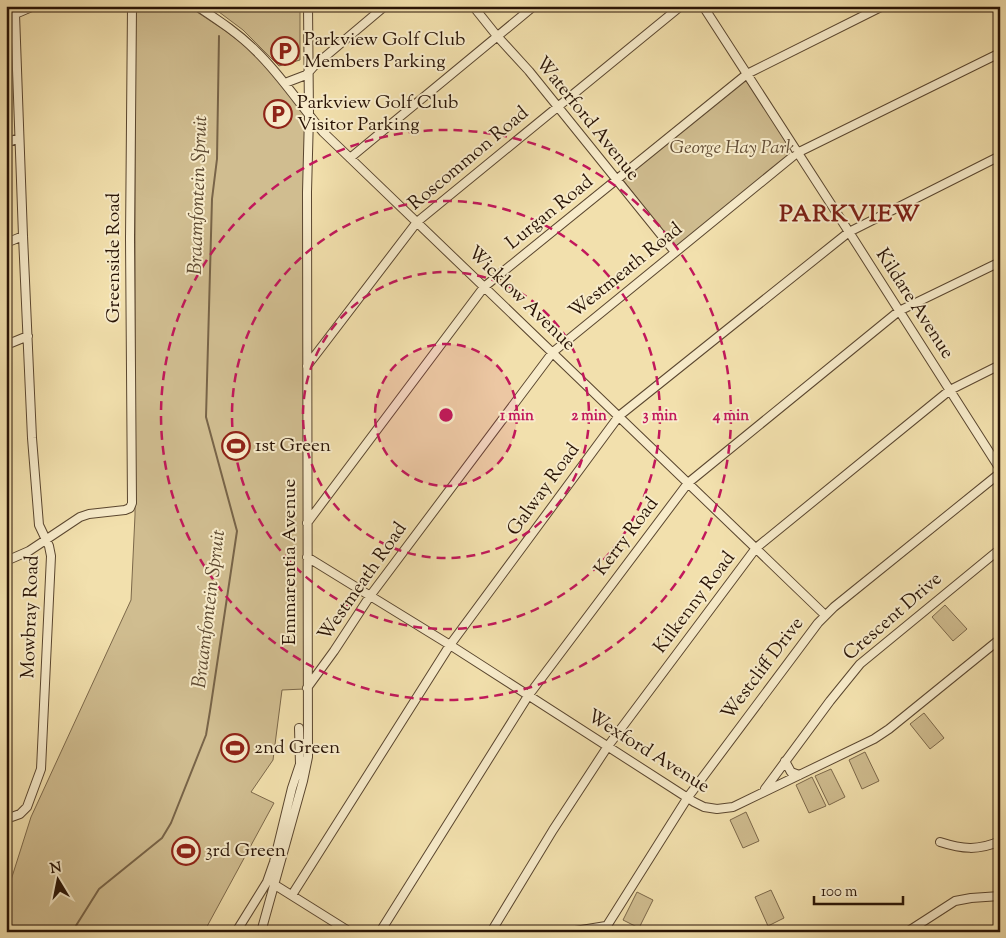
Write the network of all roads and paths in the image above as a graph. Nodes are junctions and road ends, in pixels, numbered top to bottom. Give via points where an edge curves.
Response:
1 (34, 6) edge
2 (132, 6) edge
3 (197, 6) edge
4 (308, 6) edge
5 (385, 6) edge
6 (473, 6) edge
7 (534, 6) edge
8 (681, 6) edge
9 (703, 6) edge
10 (883, 6) edge
11 (15, 14) junction
12 (6, 18) edge
13 (497, 36) junction
14 (1000, 53) edge
15 (308, 72) junction
16 (747, 74) junction
17 (285, 83) junction
18 (557, 108) junction
19 (309, 116) junction
20 (19, 138) junction
21 (6, 143) edge
22 (797, 153) junction
23 (1000, 156) edge
24 (350, 158) junction
25 (616, 181) junction
26 (417, 222) junction
27 (849, 232) junction
28 (23, 236) junction
29 (6, 244) edge
30 (675, 252) junction
31 (1000, 262) edge
32 (484, 287) junction
33 (899, 311) junction
34 (28, 336) junction
35 (6, 345) edge
36 (553, 352) junction
37 (1000, 365) edge
38 (307, 366) junction
39 (950, 390) junction
40 (619, 416) junction
41 (1000, 471) edge
42 (688, 482) junction
43 (306, 524) junction
44 (47, 540) junction
45 (756, 548) junction
46 (1000, 549) edge
47 (307, 557) junction
48 (6, 561) edge
49 (370, 596) junction
50 (825, 615) junction
51 (1000, 639) edge
52 (450, 645) junction
53 (307, 688) junction
54 (528, 696) junction
55 (299, 728) dead end
56 (608, 746) junction
57 (785, 761) junction
58 (799, 775) junction
59 (764, 791) junction
60 (688, 797) junction
61 (6, 819) edge
62 (1000, 841) edge
63 (940, 842) dead end
64 (274, 885) junction
65 (292, 895) junction
66 (1000, 896) edge
67 (605, 929) edge
68 (236, 932) edge
69 (261, 932) edge
70 (350, 932) edge
71 (380, 932) edge
72 (491, 932) edge
73 (572, 932) edge
74 (907, 932) edge

1 - 11 street
2 - 44 street, Greenside Road via 132,504 128,509 84,516
3 - 17 street, Wicklow Avenue via 242,37
4 - 15 street, Emmarentia Avenue
5 - 15 street
6 - 13 street, Waterford Avenue
7 - 13 street
8 - 18 street, Roscommon Road
9 - 16 street, Kildare Avenue
10 - 16 street, Lurgan Road
11 - 12 street
11 - 20 street, Mowbray Road
13 - 18 street, Waterford Avenue
13 - 24 street
14 - 22 street, Westmeath Road
15 - 17 street
15 - 19 street, Emmarentia Avenue
16 - 22 street, Kildare Avenue
16 - 25 street, Lurgan Road
17 - 19 street, Wicklow Avenue
18 - 25 street, Waterford Avenue
18 - 26 street, Roscommon Road
19 - 24 street, Wicklow Avenue
19 - 38 street, Emmarentia Avenue
20 - 21 street
20 - 28 street, Mowbray Road
22 - 27 street, Kildare Avenue
22 - 30 street, Westmeath Road
23 - 27 street, Galway Road
24 - 26 street, Wicklow Avenue
25 - 30 street, Waterford Avenue
25 - 32 street, Lurgan Road
26 - 32 street, Wicklow Avenue
26 - 38 street, Roscommon Road
27 - 33 street, Kildare Avenue
27 - 40 street, Galway Road
28 - 29 street
28 - 34 street, Mowbray Road
30 - 36 street, Westmeath Road
31 - 33 street, Kerry Road
32 - 36 street, Wicklow Avenue
32 - 43 street, Lurgan Road
33 - 39 street, Kildare Avenue
33 - 42 street, Kerry Road
34 - 35 street
34 - 44 street, Mowbray Road via 38,520
36 - 40 street, Wicklow Avenue
36 - 49 street, Westmeath Road
37 - 39 street, Kilkenny Road
38 - 43 street, Emmarentia Avenue
39 - 41 street, Kildare Avenue
39 - 45 street, Kilkenny Road
40 - 42 street, Wicklow Avenue
40 - 52 street, Galway Road
41 - 50 street, Westcliff Drive
42 - 45 street, Wicklow Avenue
42 - 54 street, Kerry Road
43 - 47 street, Emmarentia Avenue
44 - 48 street
44 - 61 street, Mowbray Road via 51,556 41,769 27,807 20,814
45 - 50 street, Wicklow Avenue
45 - 56 street, Kilkenny Road
46 - 57 street, Crescent Drive via 860,664
47 - 49 street, Wexford Avenue
47 - 53 street, Emmarentia Avenue
49 - 52 street, Wexford Avenue
49 - 53 street, Westmeath Road
50 - 60 street, Westcliff Drive
51 - 58 street, Wexford Avenue via 889,730
52 - 54 street, Wexford Avenue
52 - 65 street, Galway Road
53 - 64 street, Emmarentia Avenue via 307,768
54 - 56 street, Wexford Avenue
54 - 71 street, Kerry Road
55 - 68 street via 300,764 274,862 267,882
56 - 60 street, Wexford Avenue
56 - 72 street, Kilkenny Road
57 - 58 street via 791,772
57 - 59 street, Crescent Drive
58 - 59 street, Wexford Avenue
59 - 60 street, Wexford Avenue via 740,804 721,809 704,807
60 - 67 street, Westcliff Drive
62 - 63 street via 980,848 960,848
64 - 65 street
64 - 69 street, Emmarentia Avenue
65 - 70 street
66 - 74 street via 954,901
67 - 73 street

